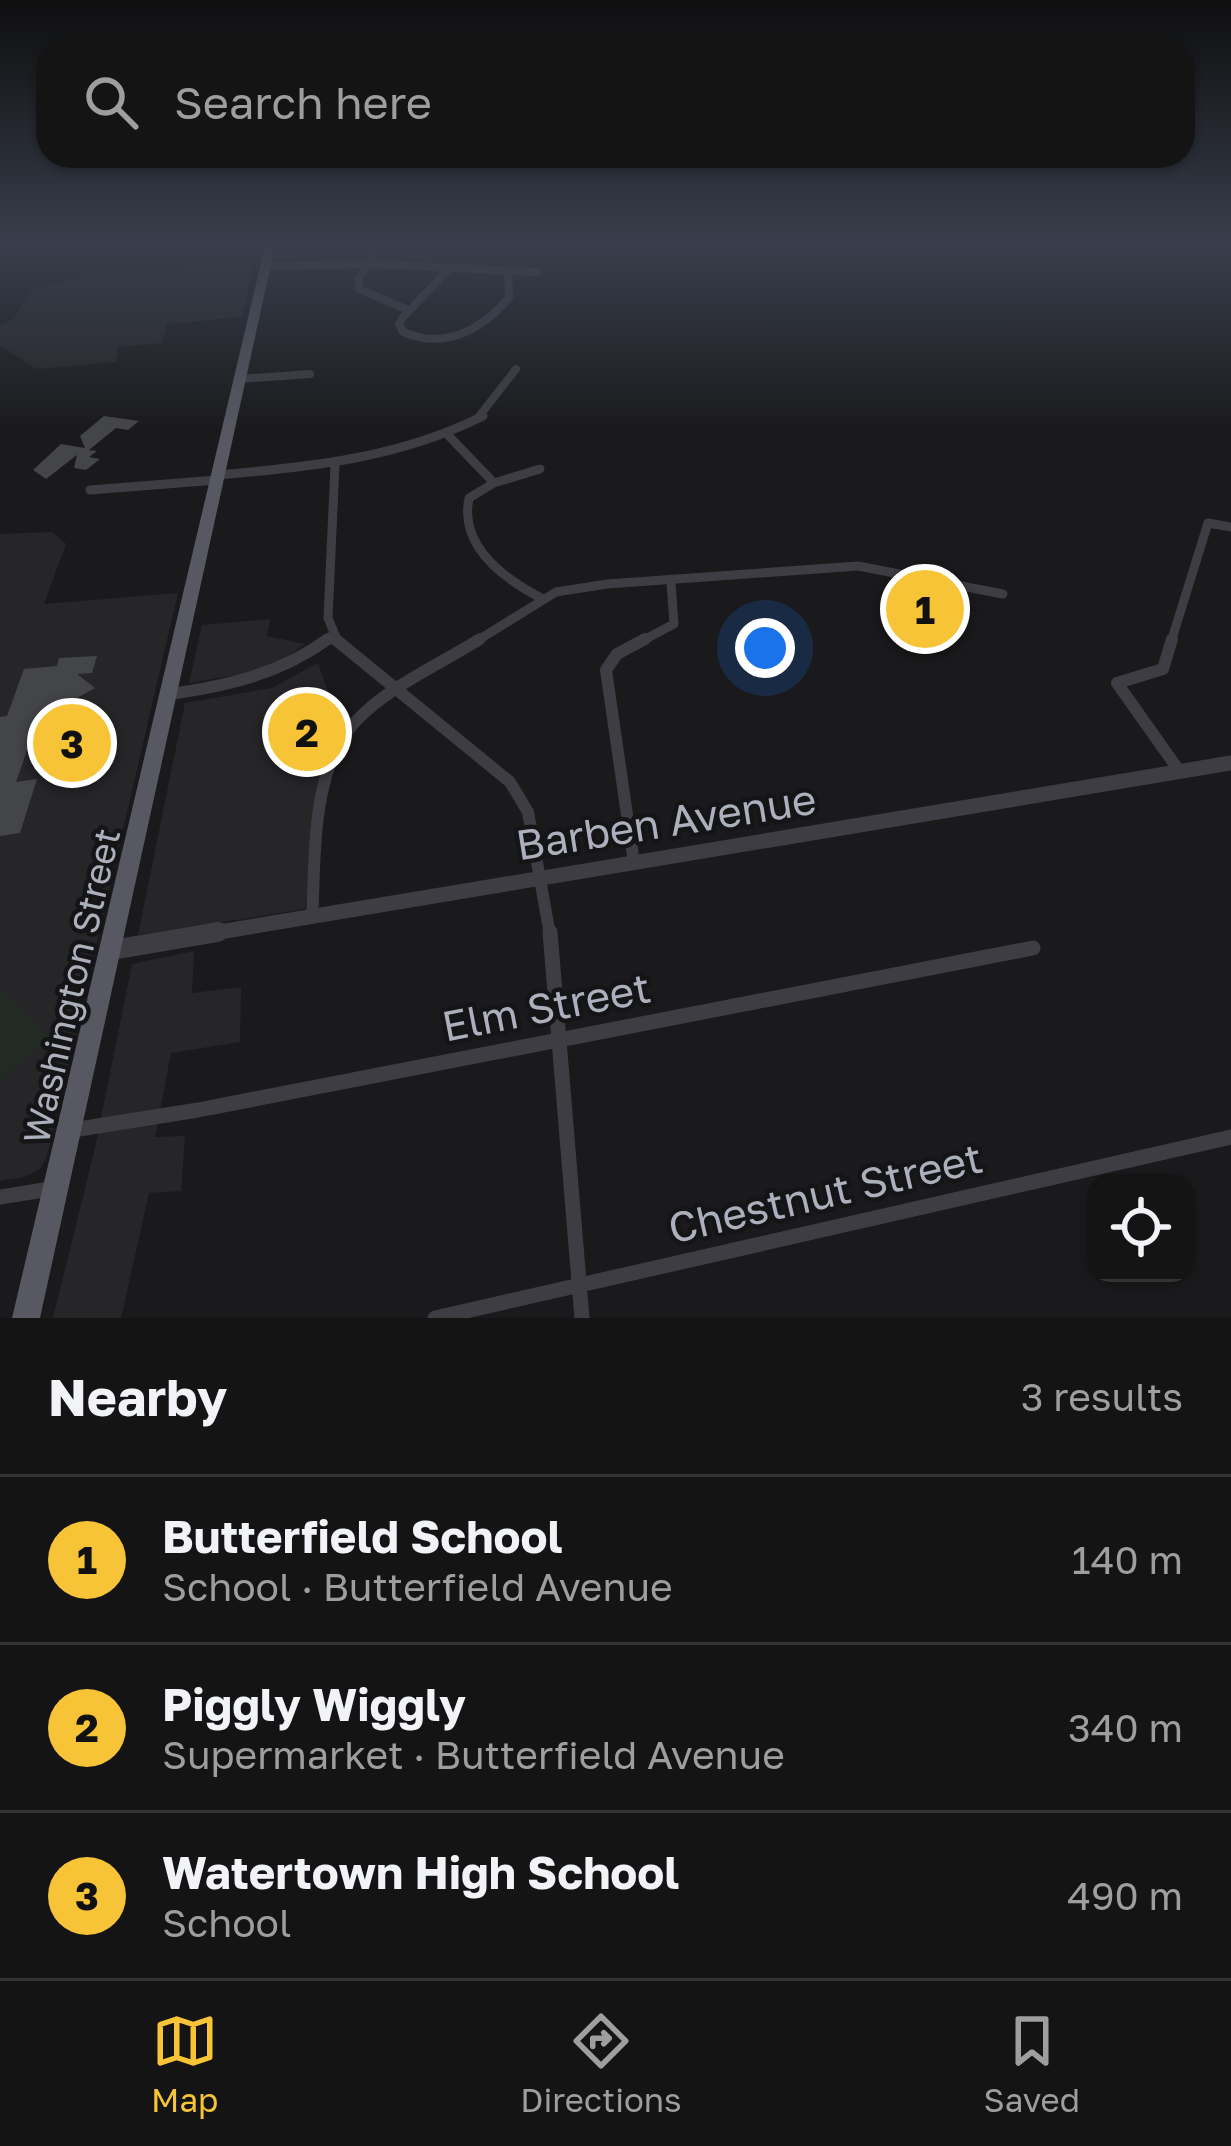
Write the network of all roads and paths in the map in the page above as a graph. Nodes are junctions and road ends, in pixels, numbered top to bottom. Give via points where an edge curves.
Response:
1 (256, 308) edge
2 (402, 308) edge
3 (413, 308) edge
4 (502, 308) edge
5 (408, 310) junction
6 (516, 369) dead end
7 (310, 374) dead end
8 (240, 379) junction
9 (448, 434) junction
10 (335, 465) junction
11 (540, 469) dead end
12 (218, 478) junction
13 (494, 483) junction
14 (91, 490) dead end
15 (1231, 527) edge
16 (671, 582) junction
17 (1003, 594) dead end
18 (543, 599) junction
19 (333, 635) junction
20 (396, 691) junction
21 (170, 694) junction
22 (1231, 763) edge
23 (1180, 772) junction
24 (634, 863) junction
25 (540, 878) junction
26 (312, 917) junction
27 (1033, 948) dead end
28 (112, 950) junction
29 (561, 1039) junction
30 (73, 1130) junction
31 (1231, 1137) edge
32 (58, 1188) junction
33 (0, 1197) edge
34 (578, 1285) junction
35 (26, 1318) edge
36 (435, 1318) edge
37 (581, 1318) edge

1 - 8 main road, Washington Street
2 - 5 street
3 - 5 street
4 - 5 street via 459,336 430,341 399,324
6 - 9 street via 484,415
7 - 8 street
8 - 12 main road, Washington Street
9 - 10 street
9 - 13 street
10 - 12 street
10 - 19 street
11 - 13 street
12 - 14 street
12 - 21 main road, Washington Street
13 - 18 street via 469,499 469,532 485,556
15 - 23 street via 1208,523 1163,669 1117,683
16 - 17 street via 859,566
16 - 18 street via 592,585
16 - 24 street via 674,624 617,654 606,670
18 - 20 street
19 - 20 street
19 - 21 street via 266,677
20 - 25 street via 510,782 528,812
20 - 26 street via 360,716 334,753 319,812
21 - 28 main road, Washington Street
22 - 23 street, Barben Avenue
23 - 24 street, Barben Avenue
24 - 25 street, Barben Avenue
25 - 26 street, Barben Avenue
25 - 29 street
26 - 28 street, Barben Avenue
27 - 29 street, Elm Street
28 - 30 main road, Washington Street
29 - 30 street, Elm Street
29 - 34 street
30 - 32 main road, Washington Street
31 - 34 street, Chestnut Street
32 - 33 street
32 - 35 main road, Washington Street
34 - 36 street, Chestnut Street
34 - 37 street

